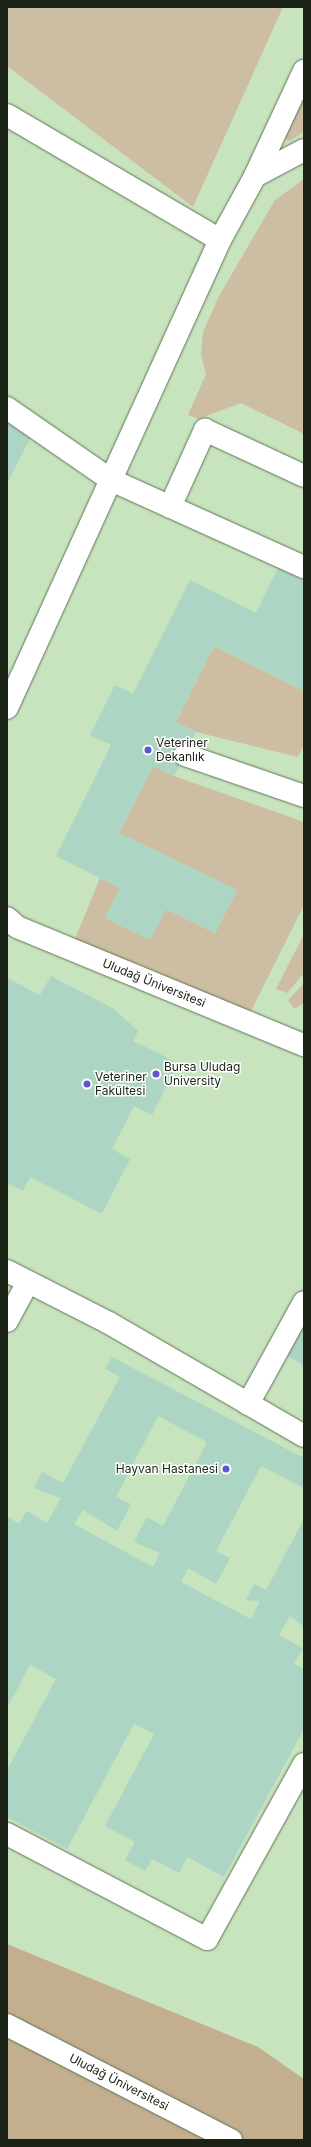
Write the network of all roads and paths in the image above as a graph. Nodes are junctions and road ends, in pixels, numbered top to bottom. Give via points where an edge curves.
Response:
1 (304, 71) edge
2 (7, 115) edge
3 (304, 150) edge
4 (255, 176) junction
5 (220, 240) junction
6 (7, 408) edge
7 (304, 476) edge
8 (110, 480) junction
9 (170, 507) junction
10 (304, 567) edge
11 (7, 708) edge
12 (185, 754) dead end
13 (304, 796) edge
14 (7, 918) edge
15 (304, 1045) edge
16 (7, 1271) edge
17 (28, 1282) junction
18 (304, 1302) edge
19 (7, 1321) edge
20 (248, 1404) junction
21 (304, 1436) edge
22 (304, 1764) edge
23 (7, 1834) edge
24 (7, 2025) edge
25 (231, 2140) edge

1 - 4 street
2 - 5 street
3 - 4 street
4 - 5 street
5 - 8 street
6 - 8 street
7 - 9 street via 205,430
8 - 9 street
8 - 11 street
9 - 10 street
12 - 13 street
14 - 15 street, Uludağ Üniversitesi via 17,926
16 - 17 street
17 - 19 street
17 - 20 street via 109,1323
18 - 20 street
20 - 21 street
22 - 23 street via 207,1939
24 - 25 street, Uludağ Üniversitesi

